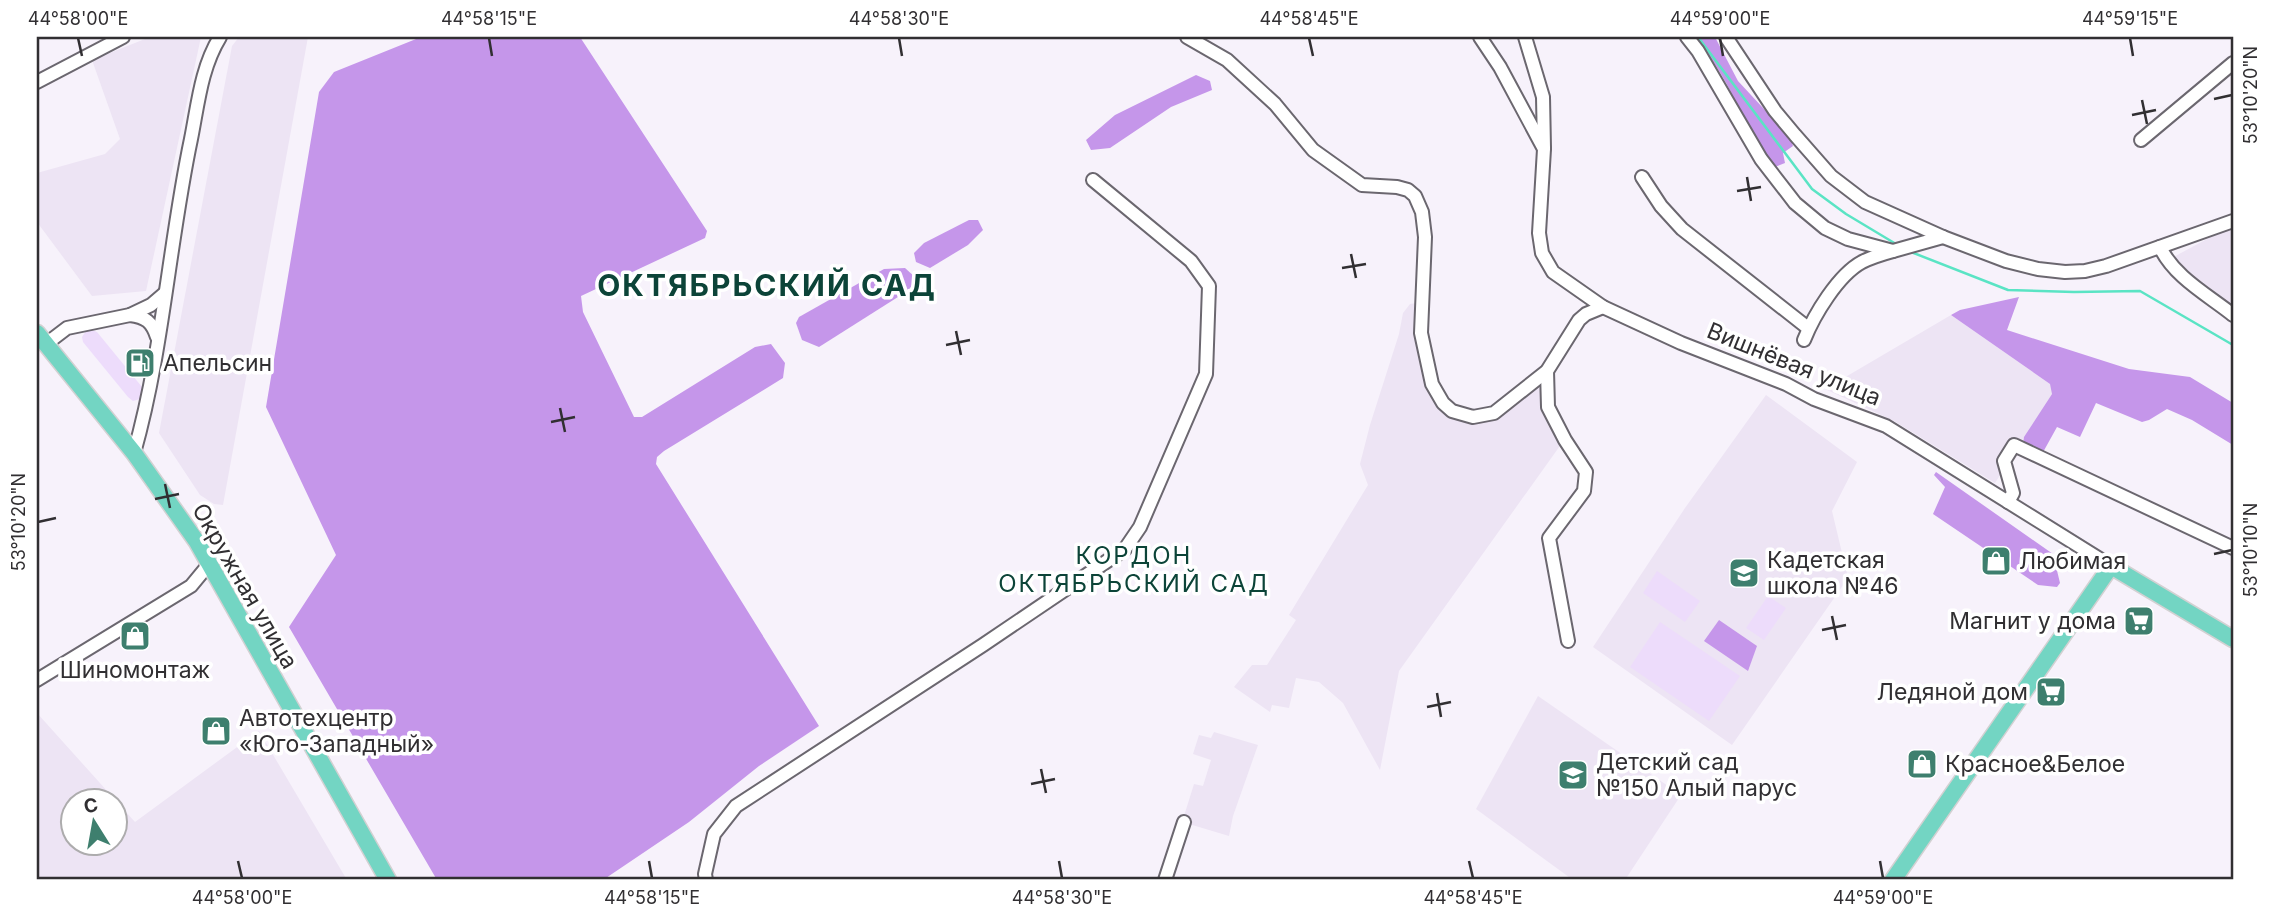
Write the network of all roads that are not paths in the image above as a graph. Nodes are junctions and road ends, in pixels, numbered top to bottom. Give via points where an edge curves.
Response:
1 (123, 37) edge
2 (220, 37) edge
3 (1187, 37) edge
4 (1480, 37) edge
5 (1525, 37) edge
6 (1687, 37) edge
7 (1726, 37) edge
8 (2233, 63) edge
9 (37, 82) edge
10 (2141, 140) dead end
11 (1544, 149) junction
12 (1642, 177) dead end
13 (1093, 180) dead end
14 (2233, 221) edge
15 (1943, 237) junction
16 (2160, 247) junction
17 (1893, 251) junction
18 (165, 293) junction
19 (1604, 307) junction
20 (130, 315) junction
21 (2233, 315) edge
22 (41, 338) edge
23 (158, 338) junction
24 (1547, 371) junction
25 (134, 453) junction
26 (2008, 502) junction
27 (2233, 548) edge
28 (210, 563) junction
29 (2111, 566) junction
30 (2233, 639) edge
31 (1568, 640) dead end
32 (37, 680) edge
33 (1184, 822) dead end
34 (388, 880) edge
35 (706, 880) edge
36 (1165, 880) edge
37 (1893, 880) edge

1 - 9 street
2 - 18 street via 203,73
3 - 24 street via 1227,60 1275,104 1312,150 1362,185 1408,190 1415,196 1425,237 1421,332 1432,384 1443,403 1452,411 1473,416 1494,413
4 - 11 street
5 - 11 street, Вишнёвая улица via 1543,97
6 - 17 street via 1761,159 1795,203 1836,235
7 - 15 street via 1775,111 1831,176 1865,202
8 - 10 street
11 - 19 street, Вишнёвая улица via 1542,253 1553,272
12 - 17 street via 1682,229 1806,334 1849,271
13 - 35 street via 1191,261 1209,286 1206,374 1140,527 1125,549 736,807 714,835
14 - 16 street
15 - 16 street via 2006,261 2065,272 2106,267
15 - 17 street
16 - 21 street via 2181,274
18 - 20 street
18 - 23 street
19 - 24 street via 1579,320
19 - 26 street, Вишнёвая улица via 1886,426
20 - 22 street
20 - 23 street via 144,317
22 - 25 main road, Окружная улица
23 - 25 street
24 - 31 street via 1548,407 1586,472 1584,491 1549,538
25 - 28 main road, Окружная улица
26 - 27 street via 2013,494 2004,461 2014,445
26 - 29 street, Вишнёвая улица
28 - 32 street via 191,586
28 - 34 main road, Окружная улица
29 - 30 main road, Вишнёвая улица
29 - 37 main road
33 - 36 street

